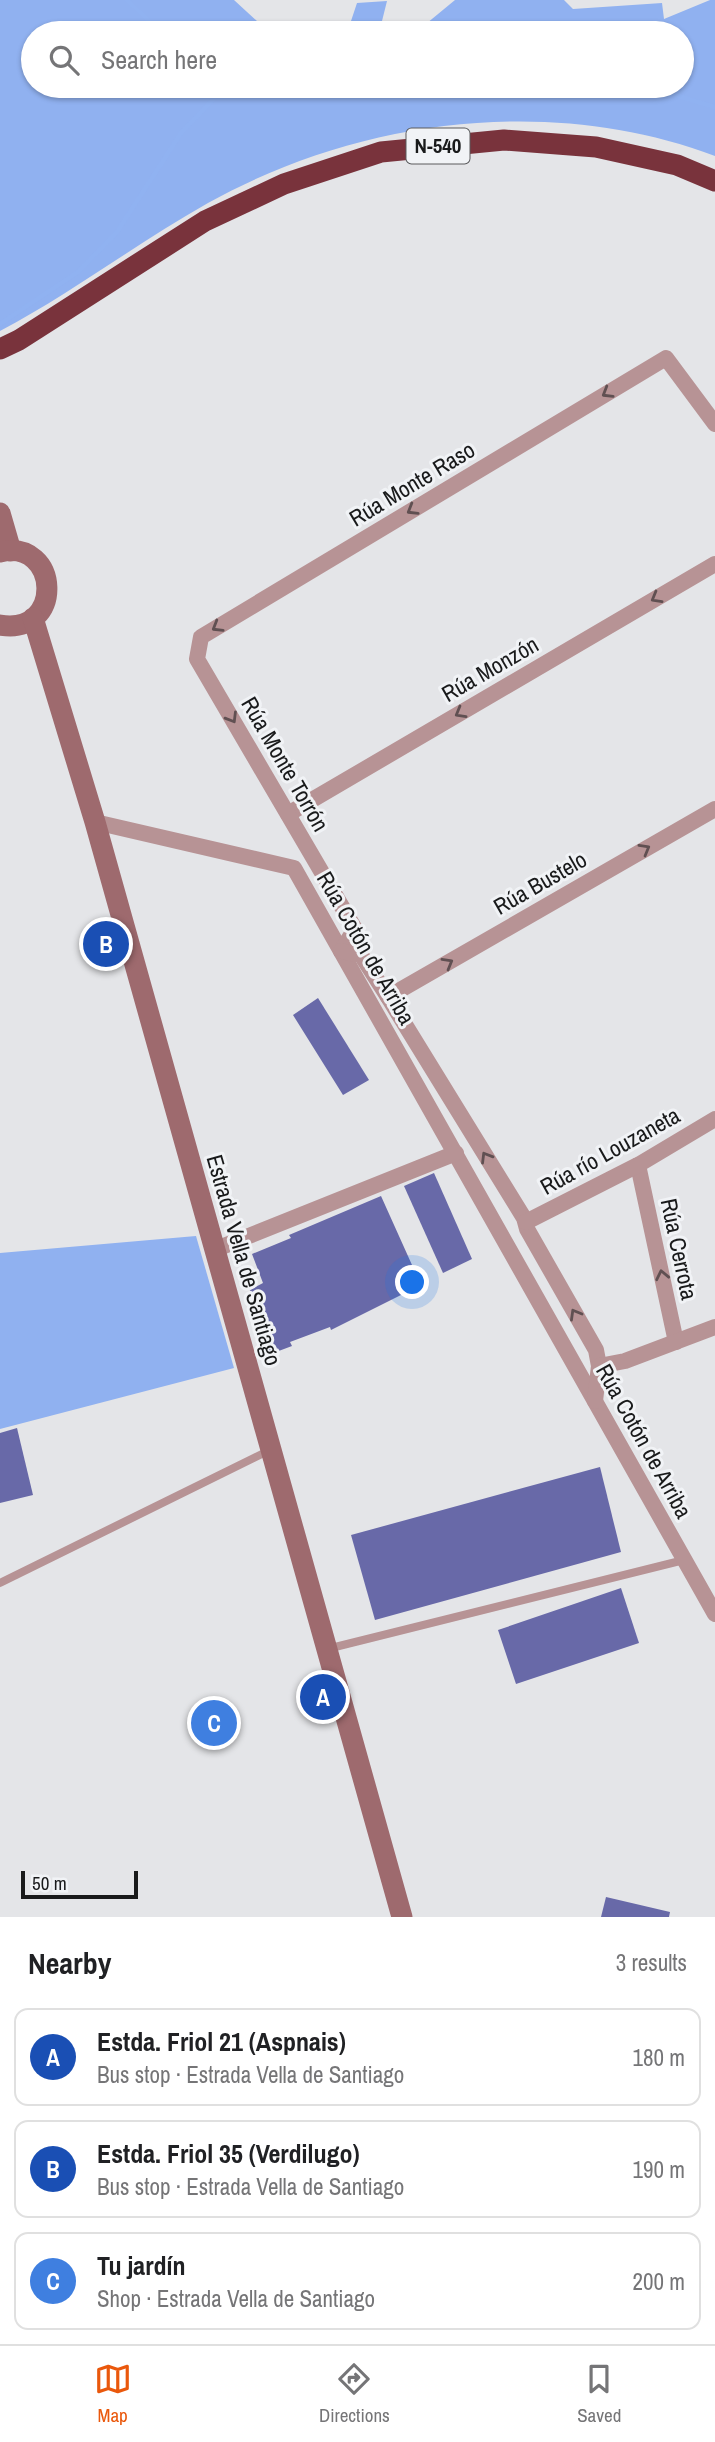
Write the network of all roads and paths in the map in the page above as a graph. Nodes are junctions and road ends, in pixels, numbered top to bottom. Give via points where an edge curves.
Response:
1 (715, 181) edge
2 (0, 349) edge
3 (715, 424) edge
4 (0, 513) edge
5 (5, 551) edge
6 (715, 564) edge
7 (33, 618) junction
8 (0, 625) edge
9 (197, 659) joint
10 (715, 809) edge
11 (288, 814) junction
12 (95, 822) junction
13 (355, 929) junction
14 (341, 951) junction
15 (388, 997) junction
16 (715, 1119) edge
17 (456, 1153) junction
18 (638, 1165) junction
19 (525, 1222) junction
20 (499, 1234) junction
21 (214, 1250) junction
22 (715, 1326) edge
23 (676, 1342) junction
24 (574, 1364) junction
25 (598, 1364) junction
26 (595, 1401) junction
27 (270, 1450) junction
28 (684, 1560) junction
29 (0, 1583) edge
30 (715, 1614) edge
31 (326, 1649) junction
32 (402, 1917) edge

1 - 2 highway, N-540 via 677,166 596,147 504,140 382,152 284,184 205,220
3 -> 9 street, Rúa Monte Raso via 666,358 201,637
4 - 5 main road
5 - 7 main road via 29,555 44,571 48,593
6 -> 11 street, Rúa Monzón
7 - 8 main road via 21,625
7 - 12 main road, Estrada Vella de Santiago
9 -> 11 street, Rúa Monte Torrón
15 -> 10 street, Rúa Bustelo
11 - 13 street, Rúa Monte Torrón
12 - 14 street, Rúa Cotón de Arriba via 294,868
12 - 21 main road, Estrada Vella de Santiago
13 - 14 street
13 - 15 street, Rúa Monte Torrón
14 - 15 street, Rúa Monte Torrón via 361,956
14 - 17 street, Rúa Cotón de Arriba
19 -> 15 street, Rúa Monte Torrón
16 - 18 street, Rúa río Louzaneta
17 - 20 street, Rúa Cotón de Arriba
17 - 21 street
18 - 19 street, Rúa río Louzaneta
23 -> 18 street, Rúa Cerrota
19 - 20 street via 512,1213 502,1216
19 - 20 street via 523,1238 515,1243
25 -> 19 street, Rúa Monte Torrón
20 - 24 street, Rúa Cotón de Arriba
21 - 27 main road, Estrada Vella de Santiago
22 - 23 street
23 - 25 street via 625,1361
24 - 25 street, Rúa Cotón de Arriba
24 - 26 street, Rúa Cotón de Arriba
25 - 26 street
26 - 28 street, Rúa Cotón de Arriba
27 - 29 lane
27 - 31 main road, Estrada Vella de Santiago
28 - 30 street, Rúa Cotón de Arriba
28 - 31 lane
31 - 32 main road, Estrada Vella de Santiago

